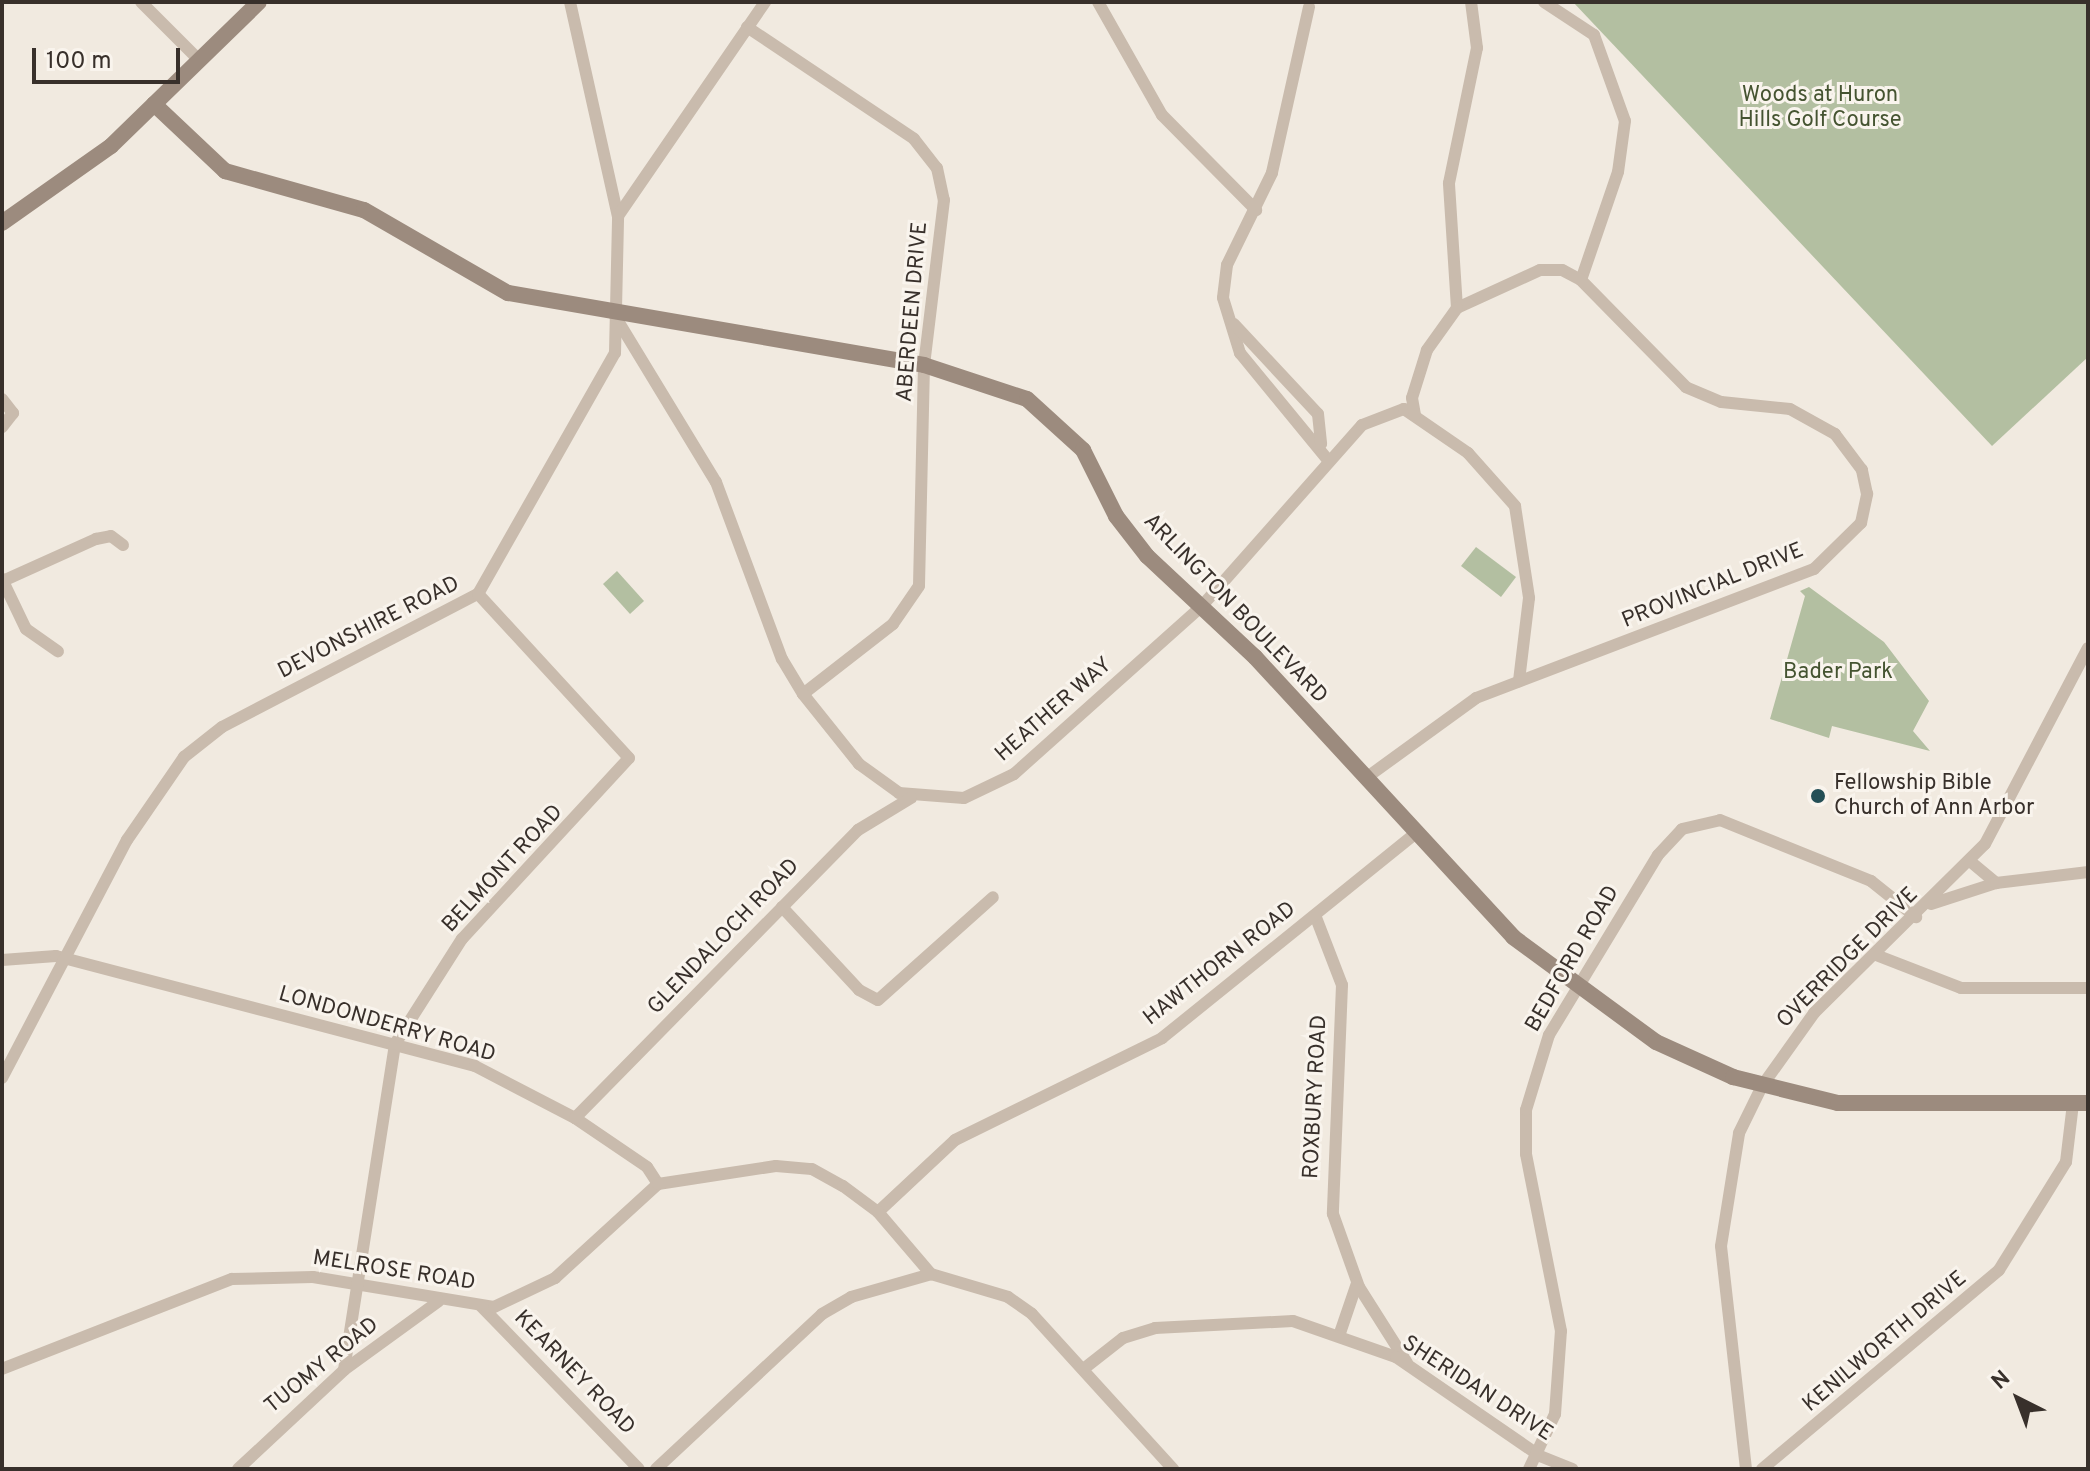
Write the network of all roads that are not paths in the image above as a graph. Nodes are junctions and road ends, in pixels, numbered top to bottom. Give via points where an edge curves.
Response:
1 (141, 2) edge
2 (259, 2) edge
3 (570, 2) edge
4 (765, 2) edge
5 (1098, 2) edge
6 (1471, 2) edge
7 (1544, 2) edge
8 (1309, 7) dead end
9 (747, 27) junction
10 (199, 60) junction
11 (154, 104) junction
12 (1256, 210) junction
13 (618, 216) junction
14 (2, 223) edge
15 (1581, 280) junction
16 (1457, 308) junction
17 (615, 316) junction
18 (924, 365) junction
19 (2, 399) edge
20 (1415, 415) junction
21 (2, 427) edge
22 (1328, 460) junction
23 (123, 545) dead end
24 (3, 579) edge
25 (478, 594) junction
26 (1201, 607) junction
27 (2088, 648) edge
28 (58, 651) dead end
29 (1519, 681) junction
30 (803, 694) junction
31 (1366, 778) junction
32 (911, 798) junction
33 (1416, 833) junction
34 (1971, 862) junction
35 (2088, 872) edge
36 (1996, 883) junction
37 (993, 897) dead end
38 (1928, 905) junction
39 (782, 907) junction
40 (1315, 915) junction
41 (1916, 917) junction
42 (1876, 955) junction
43 (65, 959) junction
44 (2, 960) edge
45 (1577, 988) junction
46 (2088, 988) edge
47 (395, 1044) junction
48 (2, 1078) edge
49 (1762, 1086) junction
50 (2080, 1103) edge
51 (575, 1118) junction
52 (658, 1184) junction
53 (878, 1212) junction
54 (931, 1274) junction
55 (362, 1283) junction
56 (1357, 1283) junction
57 (439, 1301) junction
58 (480, 1305) junction
59 (1340, 1333) junction
60 (1409, 1365) junction
61 (1086, 1367) junction
62 (2, 1369) edge
63 (344, 1370) junction
64 (1540, 1456) junction
65 (238, 1469) edge
66 (639, 1469) edge
67 (656, 1469) edge
68 (1173, 1469) edge
69 (1529, 1469) edge
70 (1573, 1469) edge
71 (1746, 1469) edge
72 (1762, 1469) edge

1 - 10 street
2 - 10 street
3 - 13 street, DEVONSHIRE ROAD
4 - 9 street
5 - 12 street via 1162,115
6 - 16 street via 1477,48 1449,183
7 - 15 street via 1594,35 1613,72 1625,121 1618,172
8 - 12 street via 1294,82
9 - 13 street
9 - 18 street, ABERDEEN DRIVE via 892,122 937,168 944,200
10 - 11 street
11 - 14 street via 90,163
11 - 17 street, ARLINGTON BOULEVARD via 208,159 240,179 364,210 508,293
12 - 22 street via 1223,279 1230,319 1252,370 1321,444
13 - 17 street, DEVONSHIRE ROAD
15 - 16 street via 1540,270
15 - 29 street, PROVINCIAL DRIVE via 1686,387 1721,402 1790,409 1835,434 1862,470 1867,494 1861,523 1814,569
16 - 20 street via 1427,350 1412,398
17 - 18 street, ARLINGTON BOULEVARD
17 - 25 street, DEVONSHIRE ROAD via 615,353
17 - 30 street via 716,482 782,659
18 - 26 street, ARLINGTON BOULEVARD via 994,384 1052,415 1088,457 1130,537
18 - 30 street, ABERDEEN DRIVE via 919,586 893,624
19 - 21 street via 13,413
20 - 22 street, HEATHER WAY via 1404,409 1374,419
20 - 29 street via 1468,453 1515,506 1529,598
22 - 26 street, HEATHER WAY
23 - 24 street via 111,536 96,539
24 - 28 street via 26,629
25 - 43 street, DEVONSHIRE ROAD via 222,727 184,757 127,840
25 - 47 street, BELMONT ROAD via 629,758 462,939
26 - 31 street, ARLINGTON BOULEVARD
26 - 32 street, HEATHER WAY via 1014,774 964,798
27 - 34 street, OVERRIDGE DRIVE via 2005,813
29 - 31 street, PROVINCIAL DRIVE via 1445,714
30 - 32 street via 859,764
31 - 33 street, ARLINGTON BOULEVARD
32 - 39 street, GLENDALOCH ROAD via 858,830
33 - 40 street, HAWTHORN ROAD
33 - 45 street, ARLINGTON BOULEVARD via 1513,937
34 - 36 street
34 - 38 street, OVERRIDGE DRIVE
35 - 36 street
36 - 38 street
37 - 39 street via 878,1000
38 - 41 street, OVERRIDGE DRIVE
39 - 51 street, GLENDALOCH ROAD
40 - 53 street, HAWTHORN ROAD via 1162,1038 955,1140
40 - 56 street, ROXBURY ROAD via 1342,985 1329,1184
41 - 42 street, OVERRIDGE DRIVE
41 - 45 street, BEDFORD ROAD via 1871,881 1808,852 1720,820 1700,821 1658,855
42 - 46 street via 1961,988
42 - 49 street, OVERRIDGE DRIVE via 1814,1013
43 - 44 street, LONDONDERRY ROAD
43 - 47 street, LONDONDERRY ROAD
43 - 48 street, DEVONSHIRE ROAD
45 - 49 street, ARLINGTON BOULEVARD via 1656,1042
45 - 64 street, BEDFORD ROAD via 1549,1035 1526,1110 1526,1154 1561,1331 1555,1414
47 - 51 street, LONDONDERRY ROAD via 475,1066
47 - 55 street, BELMONT ROAD
49 - 50 street, ARLINGTON BOULEVARD via 1868,1106
49 - 71 street, OVERRIDGE DRIVE via 1739,1133 1721,1246
50 - 72 street, KENILWORTH DRIVE via 2066,1162 1999,1270
51 - 52 street, LONDONDERRY ROAD via 647,1167
52 - 53 street via 776,1166 812,1169
52 - 58 street, MELROSE ROAD via 527,1298
53 - 54 street
54 - 61 street via 1008,1297
54 - 67 street via 851,1297 822,1314
55 - 57 street, MELROSE ROAD
55 - 62 street, MELROSE ROAD via 232,1279
55 - 63 street, BELMONT ROAD
56 - 59 street
56 - 60 street, ROXBURY ROAD
57 - 58 street, MELROSE ROAD
57 - 63 street, TUOMY ROAD
58 - 66 street, KEARNEY ROAD
59 - 60 street, SHERIDAN DRIVE
59 - 61 street, SHERIDAN DRIVE via 1293,1321 1155,1328 1123,1338
60 - 64 street, SHERIDAN DRIVE
61 - 68 street
63 - 65 street, TUOMY ROAD
64 - 69 street, BEDFORD ROAD
64 - 70 street, SHERIDAN DRIVE

